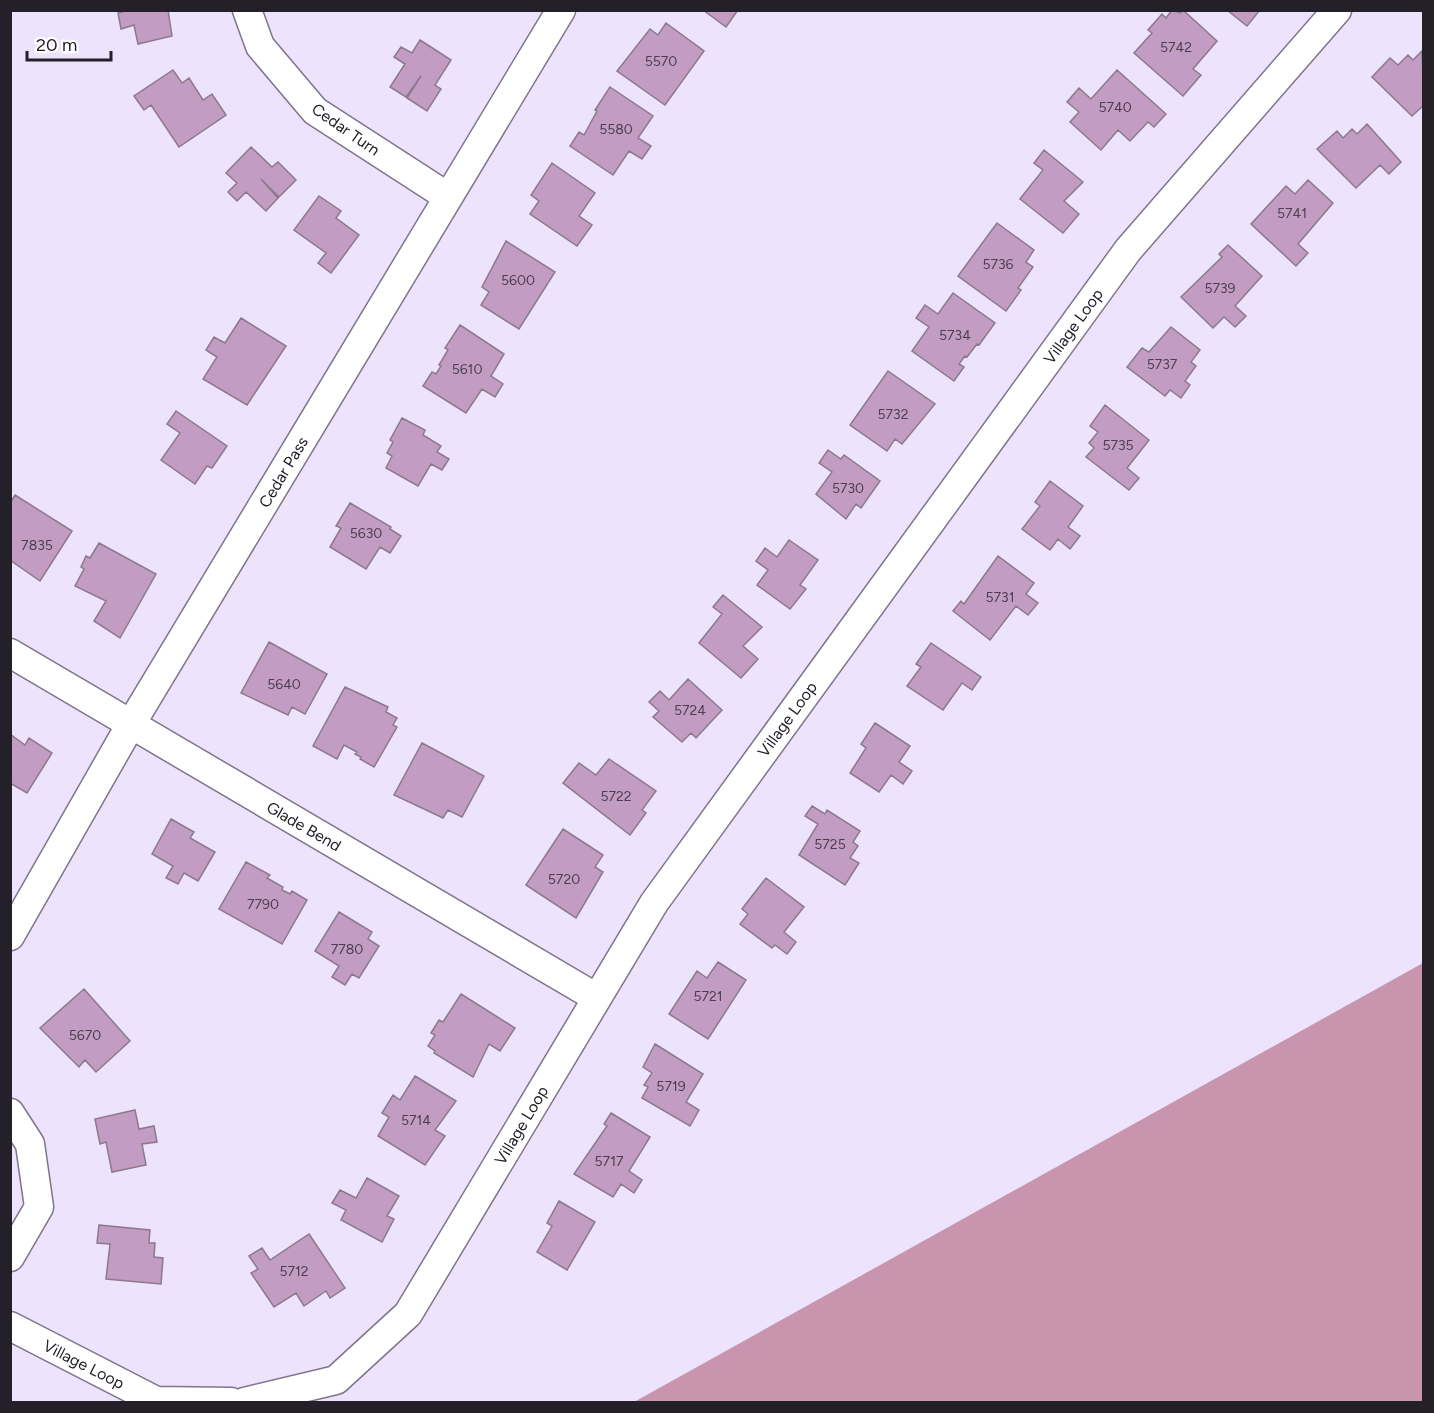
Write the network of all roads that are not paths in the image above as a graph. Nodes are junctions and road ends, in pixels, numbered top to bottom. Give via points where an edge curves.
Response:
1 (247, 10) edge
2 (561, 10) edge
3 (1337, 10) edge
4 (448, 197) junction
5 (10, 653) edge
6 (131, 724) junction
7 (10, 936) edge
8 (597, 998) junction
9 (10, 1113) edge
10 (10, 1257) edge
11 (10, 1326) edge
12 (231, 1402) edge
13 (244, 1402) edge

1 - 4 street, Cedar Turn via 260,46 315,111
2 - 4 street, Cedar Pass
3 - 8 street, Village Loop via 1128,250 654,903
4 - 6 street, Cedar Pass
5 - 6 street, Glade Bend
6 - 7 street, Cedar Pass
6 - 8 street, Glade Bend
8 - 13 street, Village Loop via 408,1314 336,1380
9 - 10 street via 30,1144 39,1207
11 - 12 street, Village Loop via 156,1401

